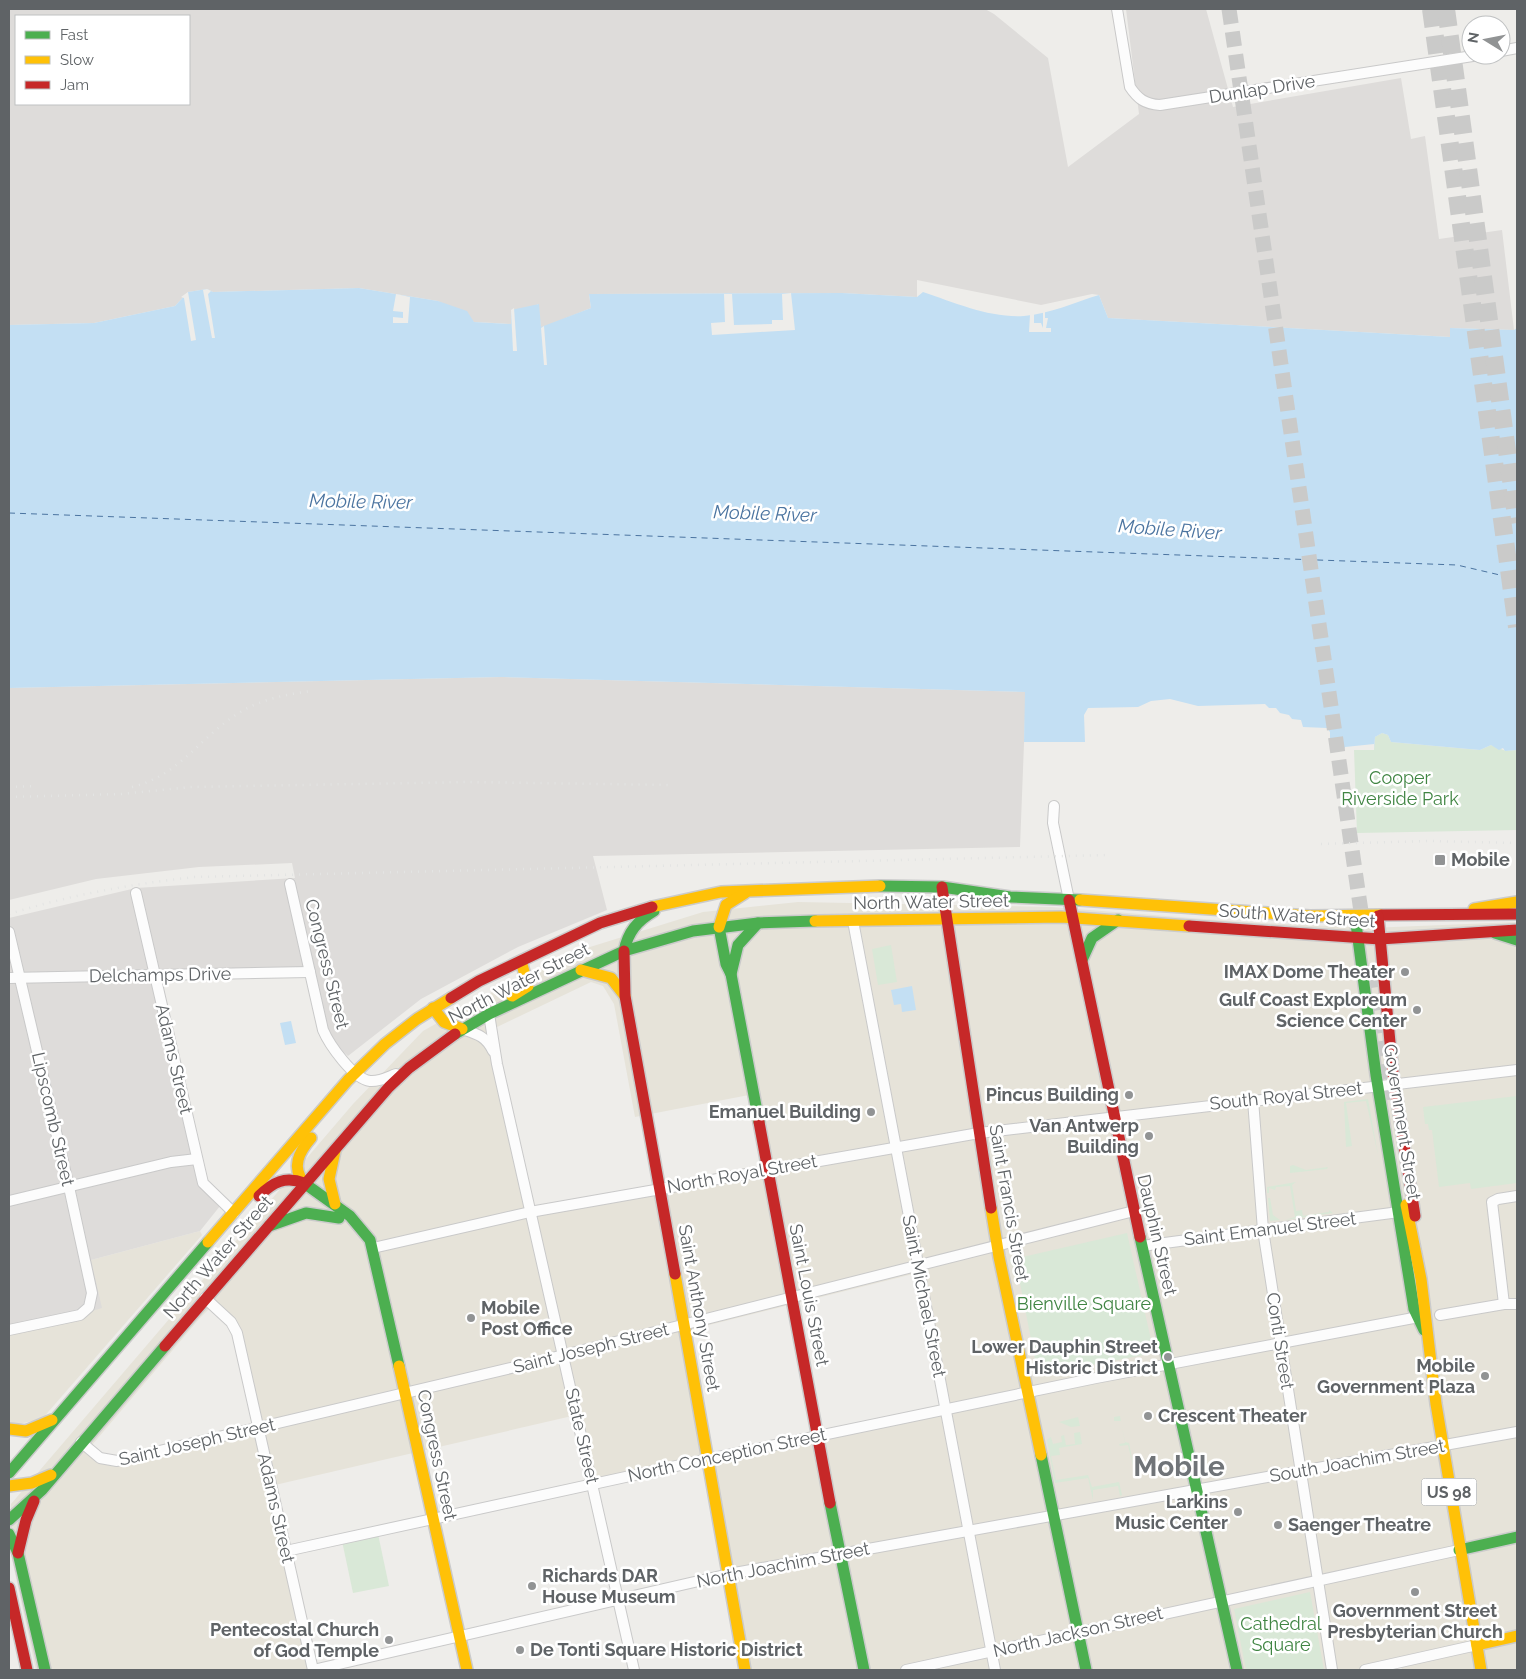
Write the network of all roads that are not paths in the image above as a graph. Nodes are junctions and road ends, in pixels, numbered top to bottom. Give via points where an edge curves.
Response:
1 (1117, 9) edge
2 (1461, 58) edge
3 (1054, 806) dead end
4 (290, 884) dead end
5 (942, 887) junction
6 (752, 890) junction
7 (136, 893) dead end
8 (688, 898) junction
9 (1069, 900) junction
10 (672, 901) junction
11 (1517, 902) edge
12 (1517, 914) edge
13 (1451, 915) junction
14 (1355, 916) junction
15 (1378, 916) junction
16 (945, 918) junction
17 (1073, 918) junction
18 (1118, 920) junction
19 (852, 921) junction
20 (758, 923) junction
21 (719, 927) junction
22 (1517, 930) edge
23 (9, 932) edge
24 (1492, 932) junction
25 (1358, 938) junction
26 (1380, 939) junction
27 (1517, 940) edge
28 (624, 951) junction
29 (1082, 960) junction
30 (521, 961) junction
31 (581, 970) junction
32 (310, 972) junction
33 (731, 974) junction
34 (155, 976) junction
35 (9, 978) edge
36 (20, 978) junction
37 (625, 996) junction
38 (433, 1008) junction
39 (489, 1014) junction
40 (462, 1029) junction
41 (496, 1056) junction
42 (409, 1068) junction
43 (1517, 1070) edge
44 (356, 1072) junction
45 (1395, 1084) junction
46 (344, 1085) junction
47 (1378, 1086) junction
48 (1253, 1100) junction
49 (1388, 1100) tunnel mouth
50 (1114, 1117) junction
51 (979, 1133) junction
52 (336, 1147) junction
53 (896, 1147) junction
54 (196, 1158) junction
55 (768, 1170) junction
56 (304, 1183) junction
57 (69, 1187) junction
58 (659, 1189) junction
59 (1517, 1196) edge
60 (9, 1202) edge
61 (335, 1204) junction
62 (1402, 1209) junction
63 (1134, 1211) junction
64 (530, 1212) junction
65 (234, 1213) junction
66 (339, 1218) junction
67 (266, 1227) junction
68 (1262, 1230) junction
69 (998, 1246) junction
70 (1142, 1246) junction
71 (373, 1248) junction
72 (187, 1266) junction
73 (919, 1267) junction
74 (205, 1298) junction
75 (792, 1298) junction
76 (1504, 1304) junction
77 (1517, 1304) edge
78 (1427, 1316) junction
79 (684, 1324) junction
80 (9, 1330) edge
81 (1280, 1344) junction
82 (563, 1354) junction
83 (1169, 1364) junction
84 (406, 1393) junction
85 (1027, 1393) junction
86 (945, 1410) junction
87 (57, 1418) junction
88 (258, 1428) junction
89 (9, 1429) edge
90 (1517, 1432) edge
91 (818, 1436) junction
92 (81, 1442) junction
93 (1442, 1446) junction
94 (708, 1459) junction
95 (1301, 1470) junction
96 (54, 1472) junction
97 (9, 1473) edge
98 (592, 1484) junction
99 (9, 1486) edge
100 (42, 1490) junction
101 (1198, 1490) junction
102 (1053, 1516) junction
103 (434, 1519) junction
104 (9, 1520) edge
105 (969, 1530) junction
106 (9, 1534) edge
107 (1517, 1537) edge
108 (1459, 1550) junction
109 (286, 1551) junction
110 (18, 1553) junction
111 (839, 1554) junction
112 (729, 1574) junction
113 (1318, 1579) junction
114 (9, 1588) edge
115 (618, 1600) junction
116 (1222, 1600) junction
117 (11, 1607) edge
118 (1078, 1632) junction
119 (460, 1636) junction
120 (1517, 1636) edge
121 (1478, 1645) junction
122 (991, 1651) junction
123 (27, 1670) edge
124 (45, 1670) edge
125 (313, 1670) edge
126 (467, 1670) edge
127 (634, 1670) edge
128 (745, 1670) edge
129 (864, 1670) edge
130 (906, 1670) edge
131 (995, 1670) edge
132 (1086, 1670) edge
133 (1237, 1670) edge
134 (1332, 1670) edge
135 (1365, 1670) edge
136 (1481, 1670) edge

1 - 2 street, Dunlap Drive via 1130,87 1135,95 1149,104
3 - 9 street, Dauphin Street via 1053,823
4 - 32 street, Congress Street
5 - 6 main road, North Water Street
5 - 9 main road, North Water Street via 1010,897
5 - 16 main road, Saint Francis Street
6 - 8 main road, North Water Street
6 - 21 main road via 728,901 722,908
7 - 34 street, Adams Street
8 - 10 main road, North Water Street
8 - 21 main road, Saint Louis Street via 712,907
9 - 14 main road, South Water Street via 1310,916
9 - 17 main road, Dauphin Street
10 - 28 main road via 636,923 627,934
10 - 30 main road, North Water Street via 600,923
11 - 13 main road, South Water Street
12 - 13 main road, South Water Street
13 - 15 main road, South Water Street
14 - 15 main road, South Water Street
14 - 25 main road, Government Street
15 - 26 main road, Government Street
16 - 17 main road, North Water Street
16 - 19 main road, North Water Street
16 - 51 main road, Saint Francis Street
17 - 18 main road, South Water Street
17 - 29 main road, Dauphin Street
18 - 25 main road, South Water Street
18 - 29 main road via 1092,938
19 - 20 main road, North Water Street
19 - 53 street, Saint Michael Street
20 - 21 main road, North Water Street
20 - 33 main road via 736,946
21 - 28 main road, North Water Street via 658,939
21 - 33 main road, Saint Louis Street
22 - 24 main road
23 - 36 street, Lipscomb Street
24 - 26 main road, South Water Street
24 - 27 main road, South Water Street
25 - 26 main road, South Water Street
25 - 47 main road, Government Street
26 - 45 main road, Government Street
28 - 31 main road, North Water Street
28 - 37 main road, Saint Anthony Street
29 - 50 main road, Dauphin Street
30 - 38 main road, North Water Street
30 - 39 main road via 528,980 527,988 500,1002
31 - 37 main road via 612,978
31 - 39 main road, North Water Street
32 - 34 street, Delchamps Drive
32 - 44 street, Congress Street via 327,1041
33 - 55 main road, Saint Louis Street
34 - 36 street, Delchamps Drive
34 - 54 street, Adams Street
35 - 36 street, Delchamps Drive
36 - 57 street, Lipscomb Street
37 - 58 main road, Saint Anthony Street
38 - 40 main road via 444,1022
38 - 44 main road, North Water Street via 385,1044
39 - 40 main road, North Water Street
39 - 41 street, State Street
40 - 41 street, State Street via 486,1039
40 - 42 main road, North Water Street
41 - 64 street, State Street
42 - 44 street via 376,1081 363,1079
42 - 52 main road, North Water Street
43 - 45 street, South Royal Street
44 - 46 main road, North Water Street
45 - 47 street, South Royal Street
45 - 78 main road, Government Street
46 - 56 main road via 330,1115 299,1153 297,1172
46 - 65 main road, North Water Street
47 - 48 street, South Royal Street
47 - 62 main road, Government Street
48 - 50 street, South Royal Street
48 - 68 street, Conti Street
49 - 62 main road, Government Street
50 - 51 street, North Royal Street
50 - 63 main road, Dauphin Street
51 - 53 street, North Royal Street
51 - 69 main road, Saint Francis Street
52 - 56 main road, North Water Street
52 - 61 main road via 330,1179
53 - 55 street, North Royal Street
53 - 73 street, Saint Michael Street
54 - 57 street
54 - 65 street, Adams Street via 202,1183
55 - 58 street, North Royal Street
55 - 75 main road, Saint Louis Street
56 - 61 main road, Congress Street
56 - 66 main road via 312,1195
56 - 67 main road, North Water Street
56 - 72 main road via 289,1178 273,1183 215,1247
57 - 60 street
57 - 80 street, Lipscomb Street via 92,1293 89,1307 80,1315
58 - 64 street, North Royal Street
58 - 79 main road, Saint Anthony Street
59 - 76 street via 1492,1202
61 - 71 main road, Congress Street via 368,1234
62 - 68 street, Saint Emanuel Street
62 - 78 main road, Government Street
63 - 69 street, Saint Joseph Street
63 - 70 main road, Dauphin Street
64 - 71 street, North Royal Street
64 - 82 street, State Street
65 - 72 main road, North Water Street
66 - 67 main road via 306,1213
66 - 71 main road
67 - 74 main road, North Water Street
68 - 70 street, Saint Emanuel Street
68 - 81 street, Conti Street
69 - 73 street, Saint Joseph Street
69 - 85 main road, Saint Francis Street
70 - 83 main road, Dauphin Street
71 - 84 main road, Congress Street
72 - 87 main road, North Water Street
73 - 75 street, Saint Joseph Street
73 - 86 street, Saint Michael Street
74 - 88 street, Adams Street via 231,1322 237,1333
74 - 92 main road, North Water Street
75 - 79 street, Saint Joseph Street
75 - 91 main road, Saint Louis Street
76 - 77 street, North Conception Street
76 - 78 street, North Conception Street
78 - 81 street, North Conception Street
78 - 93 main road, Government Street / US 98 via 1426,1333
79 - 82 street, Saint Joseph Street
79 - 94 main road, Saint Anthony Street
81 - 83 street, North Conception Street
81 - 95 street, Conti Street
82 - 84 street, Saint Joseph Street
82 - 98 street, State Street
83 - 85 street, North Conception Street
83 - 101 main road, Dauphin Street
84 - 88 street, Saint Joseph Street
84 - 103 main road, Congress Street
85 - 86 street, North Conception Street
85 - 102 main road, Saint Francis Street
86 - 91 street, North Conception Street
86 - 105 street, Saint Michael Street
87 - 89 main road via 26,1431
87 - 97 main road, North Water Street
88 - 92 street, Saint Joseph Street via 111,1462 100,1458
88 - 109 street, Adams Street
90 - 93 street, South Joachim Street
91 - 94 street, North Conception Street
91 - 111 main road, Saint Louis Street
92 - 96 main road, North Water Street
93 - 95 street, South Joachim Street
93 - 108 main road, Government Street / US 98
94 - 98 street, North Conception Street
94 - 112 main road, Saint Anthony Street
95 - 101 street, South Joachim Street
95 - 113 street, Conti Street
96 - 99 main road via 32,1483
96 - 100 main road, North Water Street
98 - 103 street, North Conception Street
98 - 115 street, State Street
100 - 104 main road, North Water Street
100 - 110 main road via 26,1520
101 - 102 street, North Joachim Street
101 - 116 main road, Dauphin Street
102 - 105 street, North Joachim Street
102 - 118 main road, Saint Francis Street
103 - 109 street, North Conception Street
103 - 119 main road, Congress Street
105 - 111 street, North Joachim Street
105 - 122 street, Saint Michael Street
106 - 110 main road
107 - 108 main road
108 - 113 street, North Jackson Street
108 - 121 main road, Government Street / US 98
109 - 125 street, Adams Street
110 - 124 main road
111 - 112 street, North Joachim Street
111 - 129 main road, Saint Louis Street
112 - 115 street, North Joachim Street
112 - 128 main road, Saint Anthony Street
113 - 116 street, North Jackson Street
113 - 134 street, Conti Street
114 - 117 main road
115 - 119 street, North Joachim Street
115 - 127 street, State Street
116 - 118 street, North Jackson Street
116 - 133 main road, Dauphin Street
117 - 123 main road
118 - 122 street, North Jackson Street
118 - 132 main road, Saint Francis Street
119 - 125 street, North Joachim Street
119 - 126 main road, Congress Street
120 - 121 main road
121 - 135 street
121 - 136 main road, Government Street / US 98
122 - 130 street, North Jackson Street
122 - 131 street, Saint Michael Street

